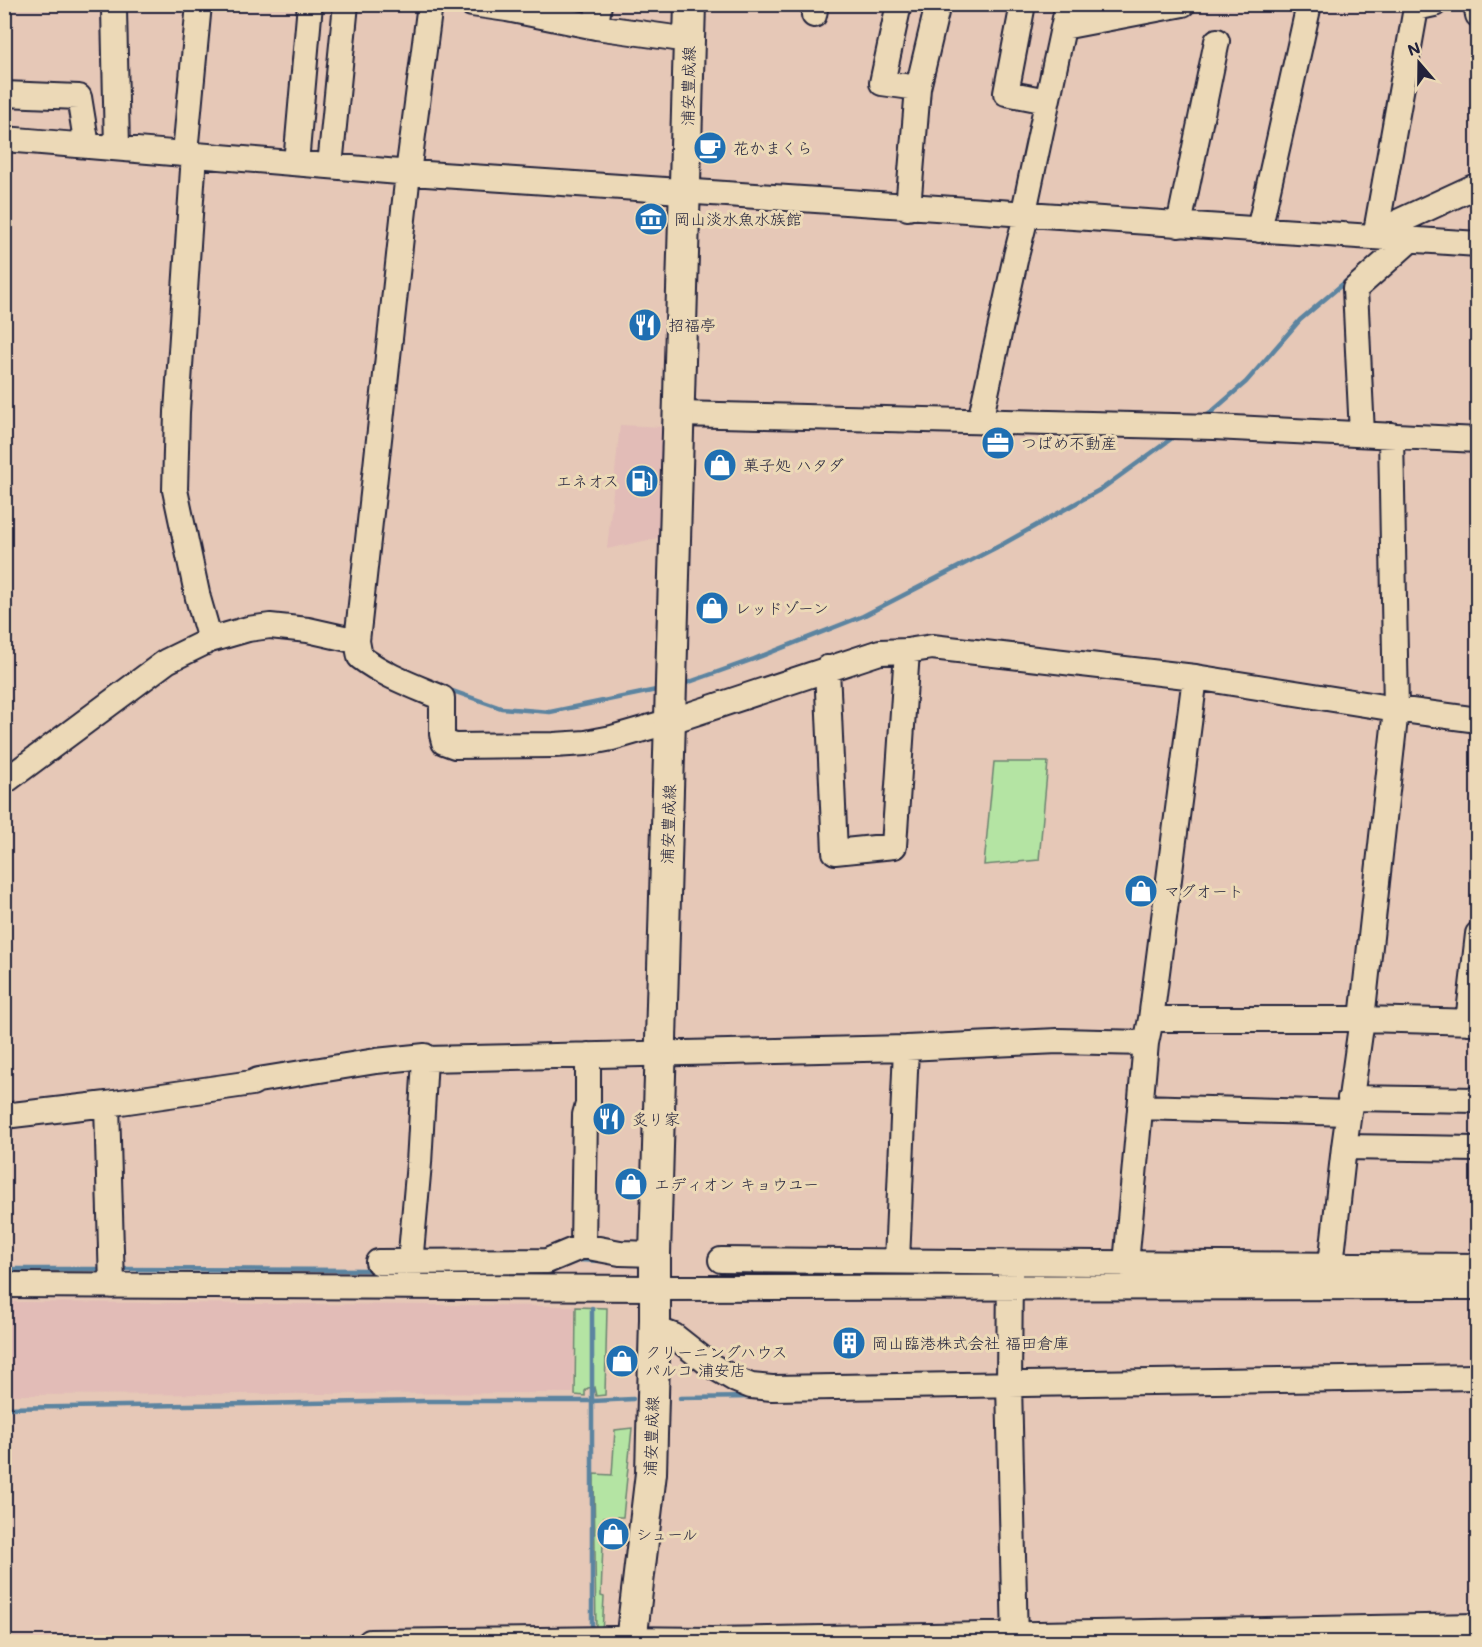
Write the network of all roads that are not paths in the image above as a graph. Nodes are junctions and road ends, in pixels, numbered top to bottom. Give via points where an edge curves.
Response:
1 (199, 4) edge
2 (310, 4) edge
3 (346, 4) edge
4 (430, 4) edge
5 (472, 4) edge
6 (690, 4) edge
7 (899, 4) edge
8 (938, 4) edge
9 (1023, 4) edge
10 (1183, 4) edge
11 (1434, 4) edge
12 (1476, 4) edge
13 (114, 9) dead end
14 (1308, 9) dead end
15 (539, 10) edge
16 (1478, 15) edge
17 (598, 16) edge
18 (1065, 16) edge
19 (689, 40) junction
20 (1217, 41) dead end
21 (918, 88) junction
22 (4, 94) edge
23 (1047, 101) junction
24 (4, 139) edge
25 (87, 146) junction
26 (117, 148) junction
27 (190, 154) junction
28 (296, 163) junction
29 (330, 166) junction
30 (408, 172) junction
31 (1478, 185) edge
32 (686, 193) junction
33 (908, 208) junction
34 (1023, 216) junction
35 (1179, 225) junction
36 (1259, 230) junction
37 (1375, 237) junction
38 (1410, 240) junction
39 (1478, 244) edge
40 (679, 414) junction
41 (980, 421) junction
42 (1362, 434) junction
43 (1391, 435) junction
44 (1478, 440) edge
45 (210, 640) junction
46 (358, 647) junction
47 (907, 651) junction
48 (827, 668) junction
49 (1195, 677) junction
50 (671, 698) junction
51 (1396, 709) junction
52 (1478, 720) edge
53 (4, 782) edge
54 (1478, 934) edge
55 (1151, 1019) junction
56 (1362, 1019) junction
57 (1473, 1022) edge
58 (1146, 1043) junction
59 (906, 1048) junction
60 (661, 1054) junction
61 (588, 1055) junction
62 (425, 1059) junction
63 (1478, 1100) edge
64 (107, 1104) junction
65 (1349, 1106) junction
66 (1140, 1107) junction
67 (4, 1116) edge
68 (1344, 1147) junction
69 (1478, 1149) edge
70 (583, 1246) junction
71 (655, 1254) junction
72 (721, 1260) dead end
73 (411, 1261) junction
74 (897, 1261) junction
75 (378, 1262) dead end
76 (1010, 1262) junction
77 (1125, 1264) junction
78 (1331, 1265) junction
79 (1478, 1266) edge
80 (112, 1275) junction
81 (4, 1285) edge
82 (408, 1287) junction
83 (1010, 1287) junction
84 (1478, 1287) edge
85 (656, 1288) junction
86 (655, 1329) junction
87 (1478, 1377) edge
88 (1009, 1384) junction
89 (1478, 1626) edge
90 (1015, 1638) edge
91 (631, 1641) edge
92 (370, 1642) edge

1 - 27 street
2 - 28 street
3 - 29 street
4 - 30 street
5 - 15 street
6 - 19 main road, 浦安豊成線
7 - 21 street via 882,83
8 - 21 street
9 - 23 street via 1006,93
10 - 18 street
11 - 37 street via 1416,8
12 - 16 street
13 - 26 street
14 - 36 street
15 - 17 street
17 - 19 street
18 - 23 street
19 - 32 main road, 浦安豊成線
20 - 35 street
21 - 33 street
22 - 25 street via 79,97
23 - 34 street
24 - 25 street
25 - 26 street
26 - 27 street
27 - 28 street
27 - 45 street via 175,489
28 - 29 street
29 - 30 street
30 - 32 street
30 - 46 street
31 - 37 street via 1400,221
32 - 33 street
32 - 40 main road, 浦安豊成線
33 - 34 street
34 - 35 street
34 - 41 street
35 - 36 street
36 - 37 street
37 - 38 street
38 - 39 street
38 - 42 street via 1355,289
40 - 41 street
40 - 50 main road, 浦安豊成線
41 - 42 street
42 - 43 street
43 - 44 street
43 - 51 street
45 - 46 street via 270,626 308,630
45 - 53 street via 167,661
46 - 50 street via 373,667 442,698 444,742 455,746 554,745 612,738
47 - 48 street via 880,652
47 - 48 street via 894,846 835,852
47 - 49 street via 932,647
48 - 50 street
49 - 51 street
49 - 55 street
50 - 60 main road, 浦安豊成線
51 - 52 street
51 - 56 street
54 - 57 street
55 - 56 street
55 - 58 street
56 - 57 street
56 - 65 street
58 - 59 street via 1058,1041
58 - 66 street
59 - 60 street
59 - 74 street
60 - 61 street
60 - 71 main road, 浦安豊成線
61 - 62 street
61 - 70 street
62 - 64 street via 376,1061
62 - 73 street
63 - 65 street
64 - 67 street
64 - 80 street
65 - 66 street
65 - 68 street
66 - 77 street
68 - 69 street
68 - 78 street
70 - 71 street
70 - 73 street via 547,1261
71 - 85 main road, 浦安豊成線
72 - 74 street
73 - 75 street
73 - 82 street
74 - 76 street
76 - 77 street
76 - 83 street
77 - 78 street
78 - 79 street
80 - 81 street
80 - 82 street
82 - 85 street
83 - 84 street
83 - 85 street
83 - 88 street
85 - 86 main road, 浦安豊成線
86 - 88 street via 674,1335 712,1366 751,1386
86 - 91 main road, 浦安豊成線 via 651,1473
87 - 88 street
88 - 90 street
89 - 90 street
90 - 91 street
91 - 92 street

